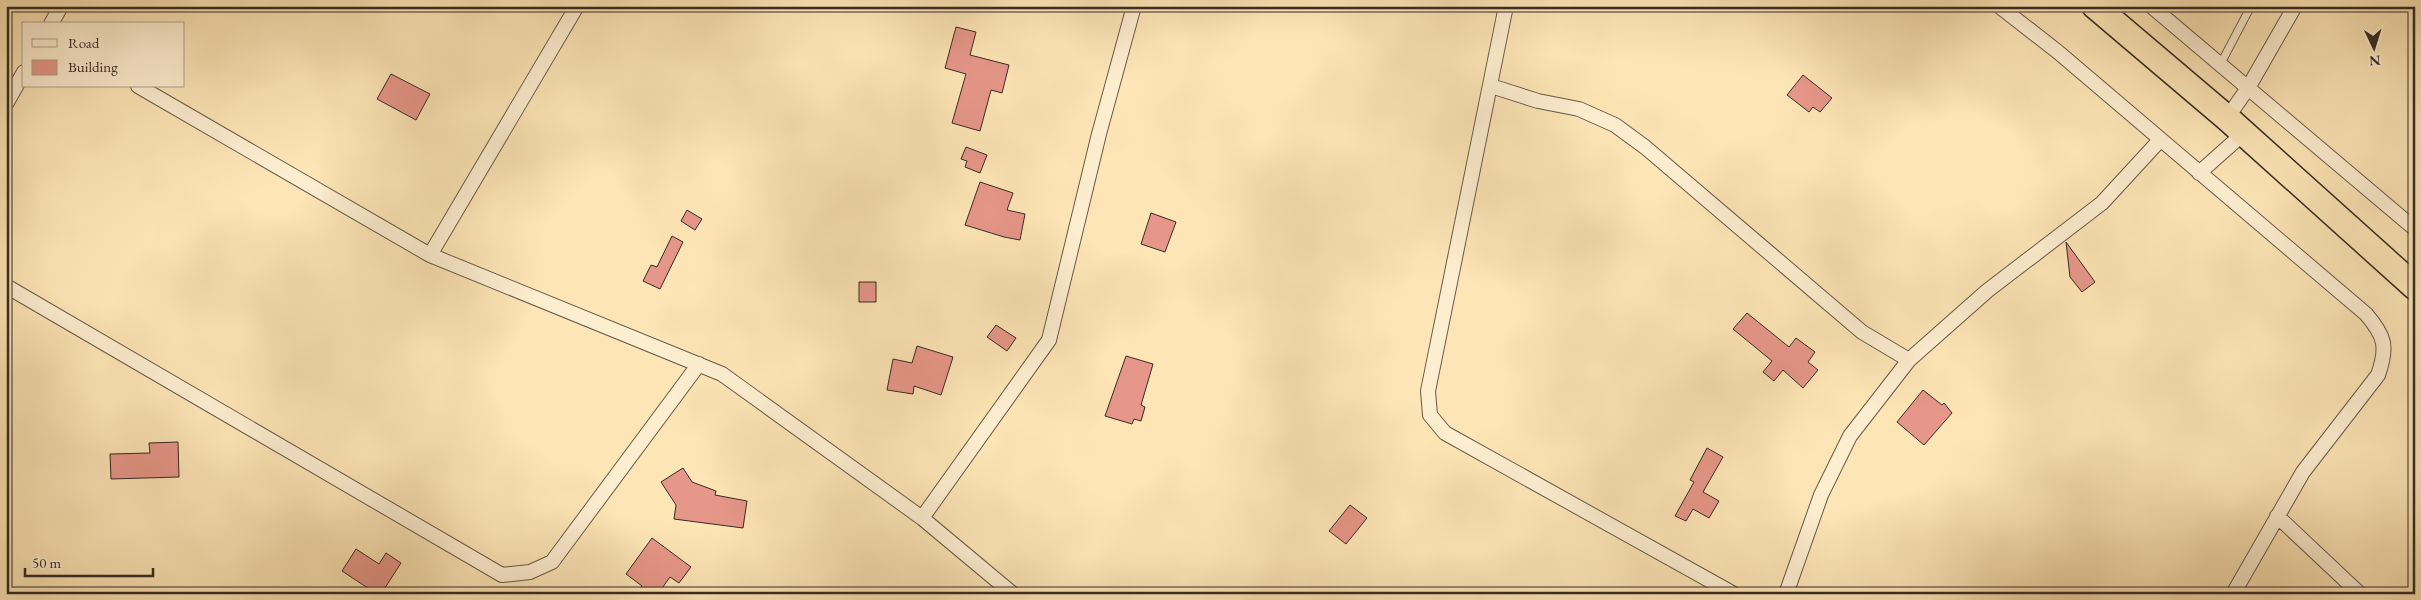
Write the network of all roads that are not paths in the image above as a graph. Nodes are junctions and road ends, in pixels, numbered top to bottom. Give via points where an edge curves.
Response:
1 (61, 6) edge
2 (577, 6) edge
3 (1134, 6) edge
4 (1506, 6) edge
5 (1999, 6) edge
6 (2096, 6) edge
7 (2150, 6) edge
8 (2251, 6) edge
9 (2294, 6) edge
10 (52, 22) edge
11 (2220, 65) junction
12 (22, 76) edge
13 (1491, 86) junction
14 (141, 88) edge
15 (2248, 88) junction
16 (6, 104) edge
17 (2235, 126) junction
18 (2160, 140) junction
19 (2199, 173) junction
20 (2415, 229) edge
21 (430, 255) junction
22 (6, 286) edge
23 (2415, 287) edge
24 (1909, 360) junction
25 (699, 364) junction
26 (2277, 516) junction
27 (922, 518) junction
28 (1014, 594) edge
29 (1734, 594) edge
30 (1786, 594) edge
31 (2233, 594) edge
32 (2360, 594) edge

1 - 10 street
2 - 21 street
3 - 27 street via 1049,340
4 - 13 street
5 - 18 street
6 - 17 highway
7 - 11 street
8 - 11 lane
9 - 15 street
11 - 15 street
12 - 16 street
13 - 24 street via 1538,101 1579,109 1616,125 1862,332
13 - 29 street via 1428,391 1430,415 1445,433
14 - 21 street
15 - 17 street
15 - 20 street
17 - 19 street
17 - 23 highway
18 - 19 street
18 - 24 street via 2102,203 1986,291
19 - 26 street via 2366,314 2380,330 2384,343 2384,359 2378,375 2303,472
21 - 25 street
22 - 25 street via 502,575 530,572 552,562
24 - 30 street via 1850,436 1821,495
25 - 27 street via 722,374
26 - 31 street
26 - 32 street
27 - 28 street

